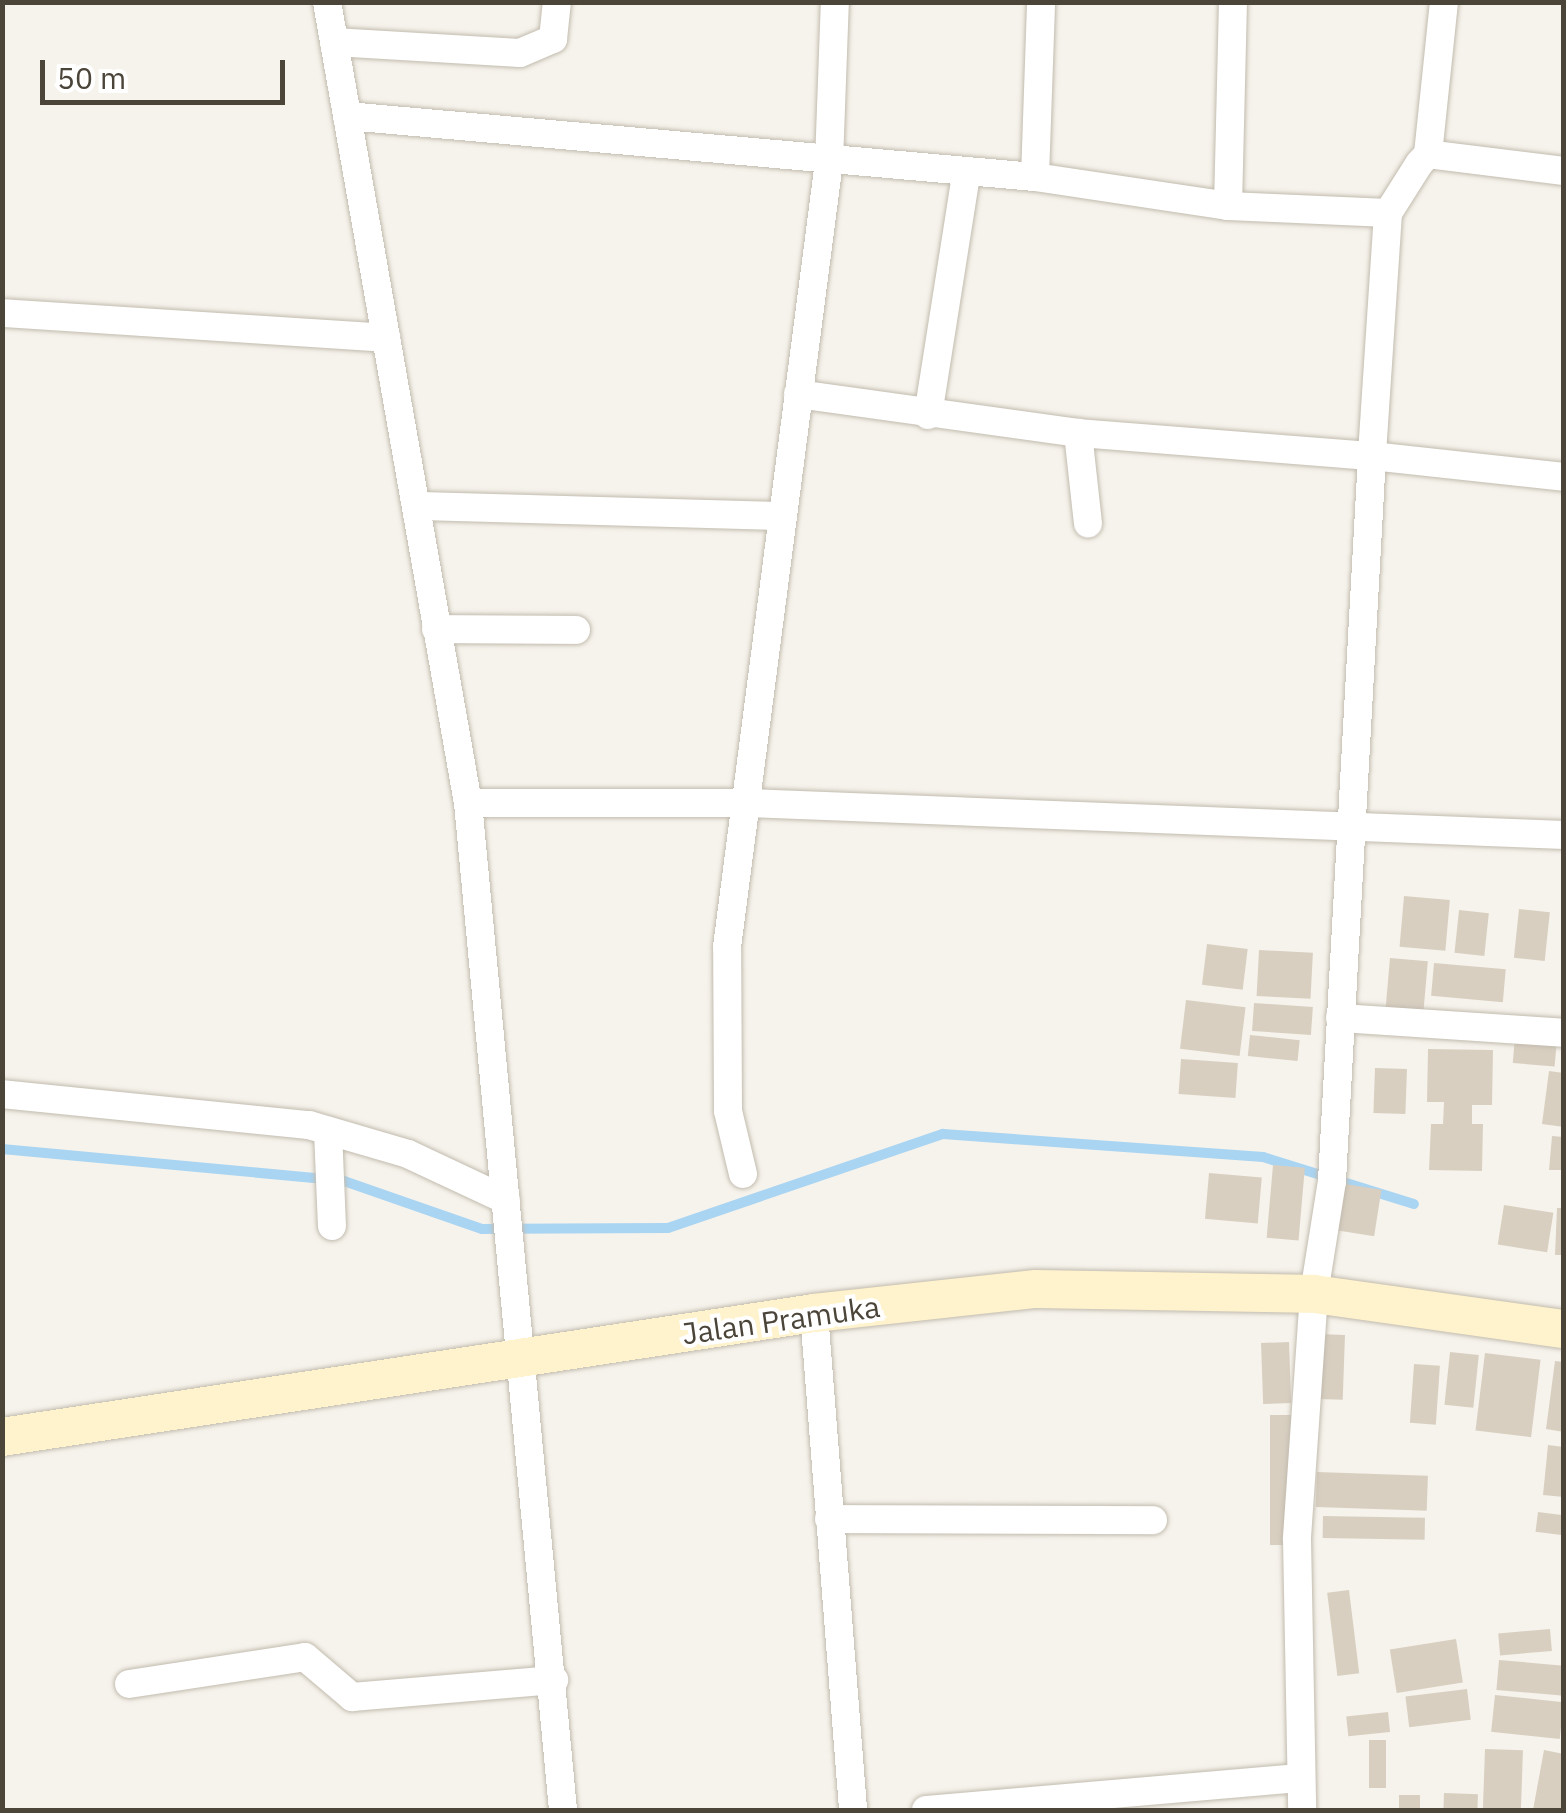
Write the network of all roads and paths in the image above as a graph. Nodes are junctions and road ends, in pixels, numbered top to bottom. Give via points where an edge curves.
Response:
1 (327, 2) edge
2 (557, 2) edge
3 (835, 2) edge
4 (1041, 2) edge
5 (1233, 2) edge
6 (1444, 2) edge
7 (334, 42) junction
8 (346, 116) junction
9 (1428, 154) junction
10 (829, 162) junction
11 (1564, 171) edge
12 (966, 175) junction
13 (1035, 177) junction
14 (1228, 206) junction
15 (1388, 213) junction
16 (2, 313) edge
17 (386, 338) junction
18 (798, 394) junction
19 (928, 414) junction
20 (1078, 434) junction
21 (1372, 456) junction
22 (1564, 477) edge
23 (417, 506) junction
24 (783, 516) junction
25 (1088, 523) dead end
26 (436, 630) junction
27 (576, 630) dead end
28 (468, 803) junction
29 (748, 803) junction
30 (1348, 832) junction
31 (1564, 834) edge
32 (1340, 1018) junction
33 (1564, 1033) edge
34 (2, 1094) edge
35 (328, 1131) junction
36 (742, 1174) dead end
37 (509, 1219) junction
38 (332, 1226) dead end
39 (1314, 1294) junction
40 (814, 1312) junction
41 (1564, 1329) edge
42 (524, 1361) junction
43 (2, 1437) edge
44 (829, 1518) junction
45 (1153, 1520) dead end
46 (554, 1680) junction
47 (130, 1684) dead end
48 (1300, 1778) junction
49 (562, 1810) edge
50 (853, 1810) edge
51 (926, 1810) edge
52 (1302, 1810) edge

1 - 7 street
2 - 7 street via 553,39 520,53
3 - 10 street
4 - 13 street
5 - 14 street
6 - 9 street
7 - 8 street
8 - 10 street
8 - 17 street
9 - 11 street
9 - 15 street
10 - 12 street
10 - 18 street
12 - 13 street
12 - 19 street
13 - 14 street
14 - 15 street
15 - 21 street
16 - 17 street
17 - 23 street
18 - 19 street
18 - 24 street
19 - 20 street
20 - 21 street
20 - 25 street
21 - 22 street
21 - 30 street
23 - 24 street
23 - 26 street
24 - 29 street
26 - 27 street
26 - 28 street
28 - 29 street
28 - 37 street
29 - 30 street
29 - 36 street via 725,983 728,1111
30 - 31 street
30 - 32 street
32 - 33 street
32 - 39 street via 1332,1181
34 - 35 street
35 - 37 street via 408,1154
35 - 38 street
37 - 42 street
39 - 40 main road, Jalan Pramuka via 1036,1288
39 - 41 main road, Jalan Pramuka
39 - 48 street via 1297,1539
40 - 42 main road, Jalan Pramuka
40 - 44 street
42 - 43 main road, Jalan Pramuka
42 - 46 street
44 - 45 street
44 - 50 street
46 - 47 street via 352,1698 305,1658
46 - 49 street
48 - 51 street
48 - 52 street

